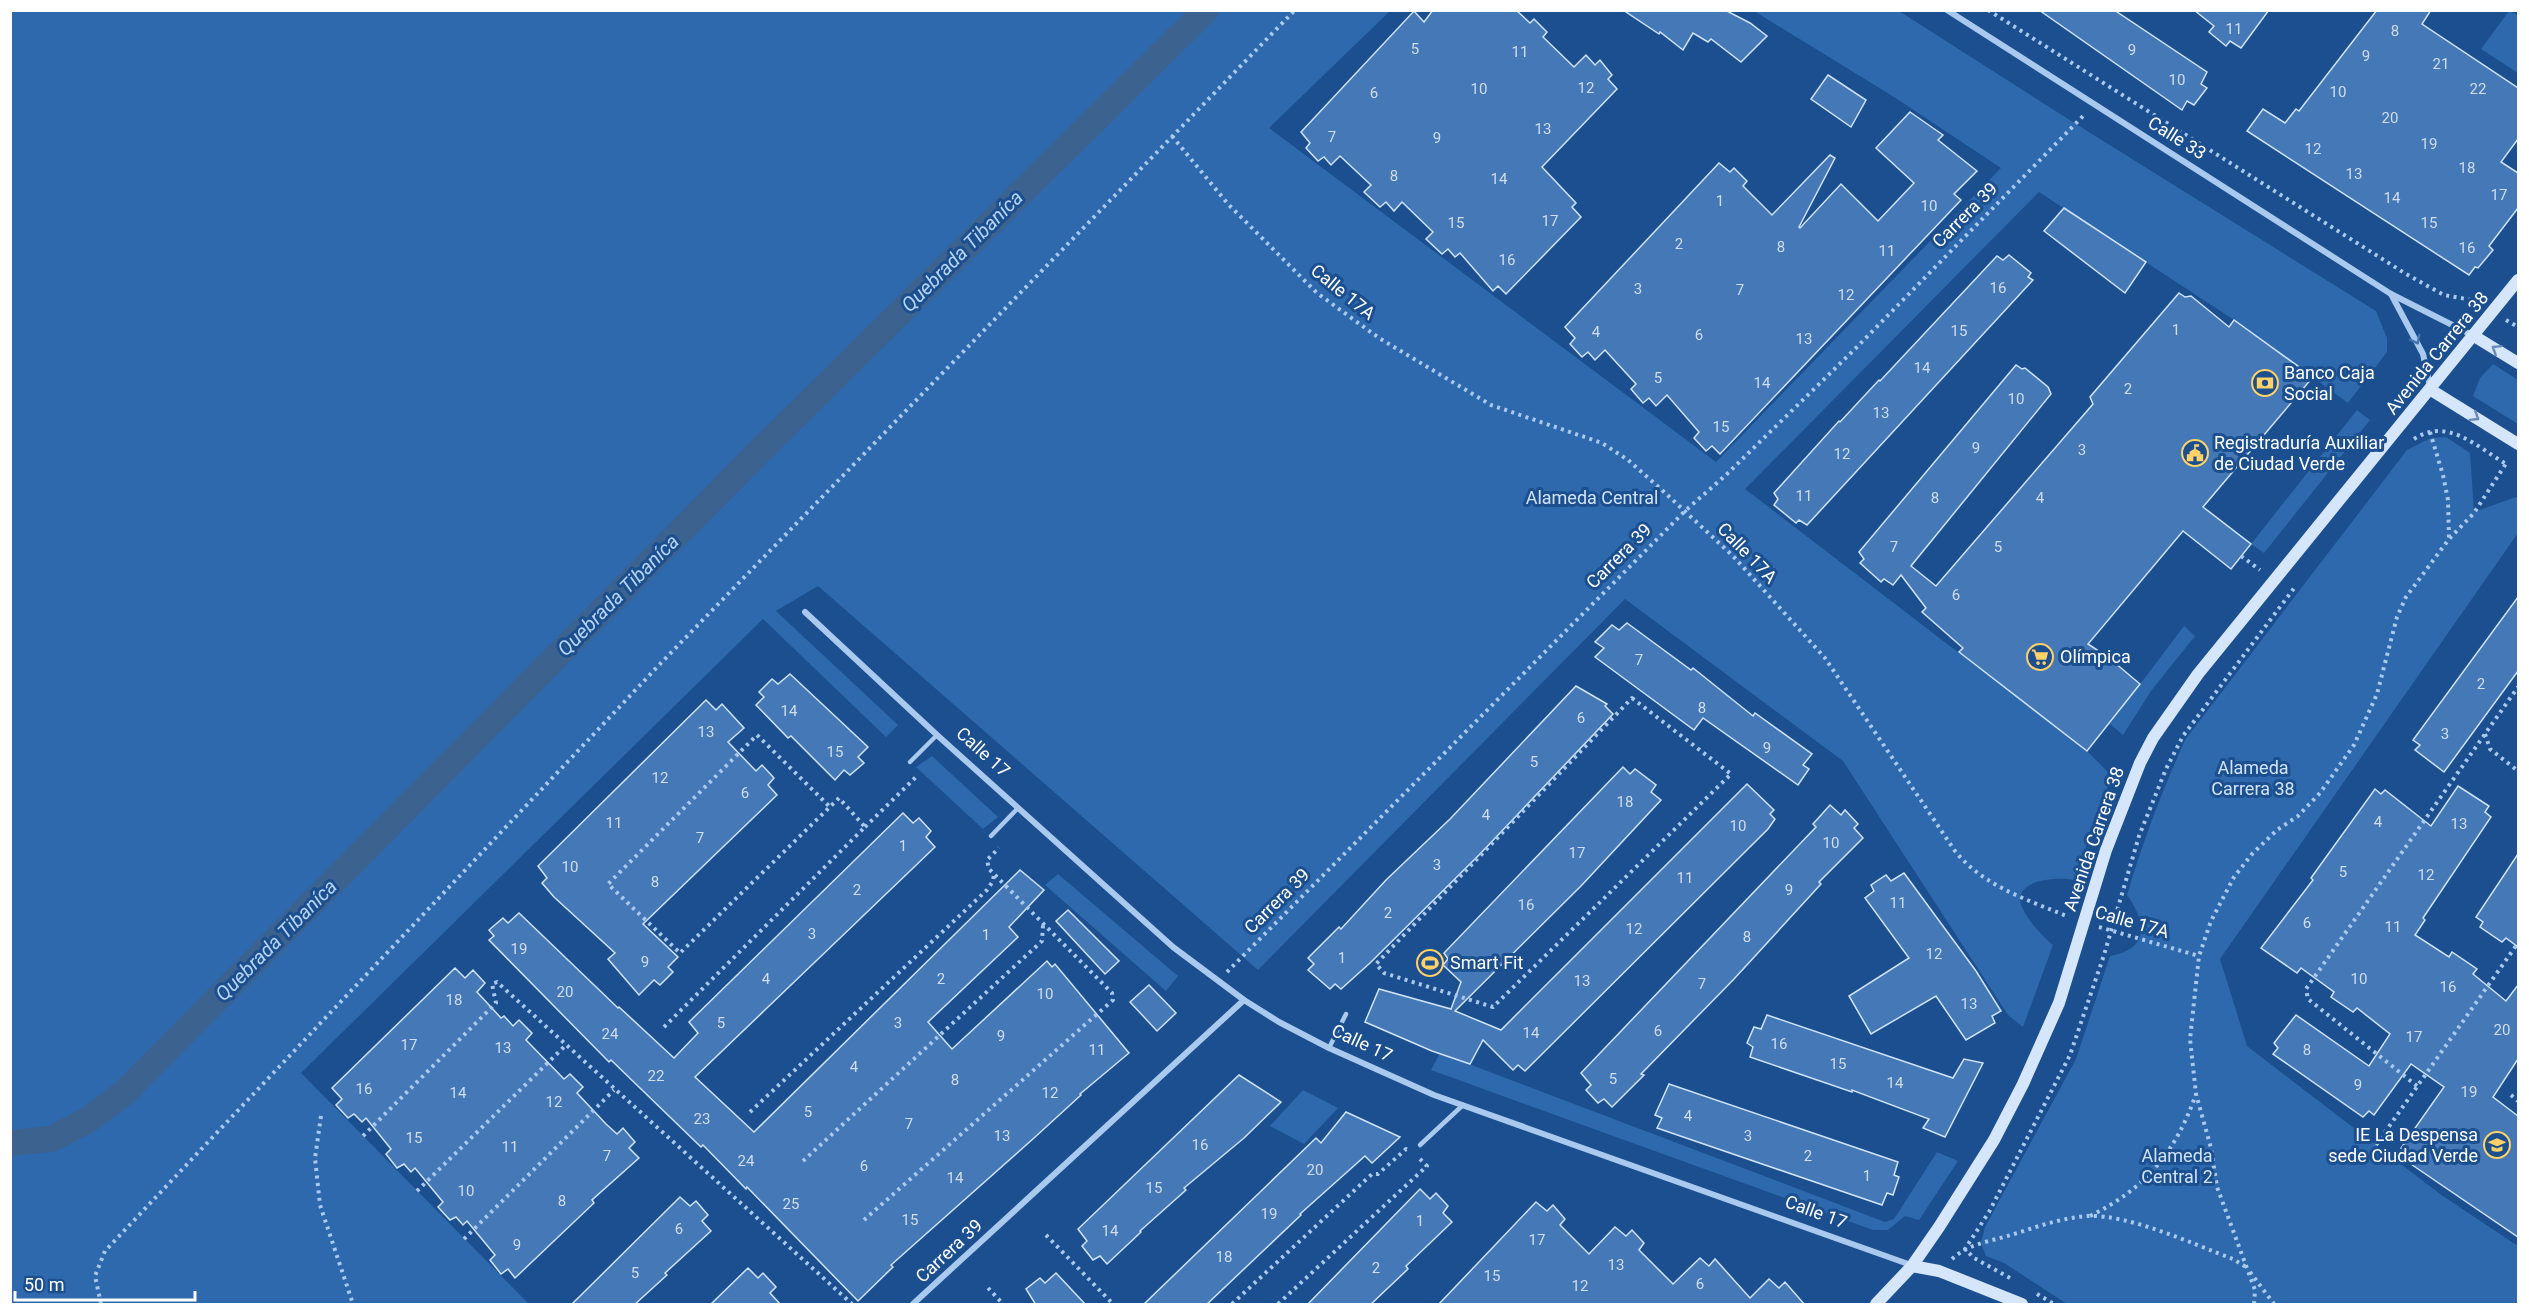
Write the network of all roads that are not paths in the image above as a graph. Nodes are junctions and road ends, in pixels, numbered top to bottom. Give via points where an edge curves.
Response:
1 (1947, 10) edge
2 (2518, 280) edge
3 (2391, 294) junction
4 (2474, 336) junction
5 (2518, 363) edge
6 (2431, 390) junction
7 (2518, 444) edge
8 (805, 612) dead end
9 (937, 735) junction
10 (910, 762) dead end
11 (1018, 808) junction
12 (991, 836) dead end
13 (1244, 1000) junction
14 (1346, 1014) dead end
15 (1329, 1048) junction
16 (1462, 1105) junction
17 (1420, 1145) dead end
18 (1912, 1266) junction
19 (913, 1305) edge
20 (1876, 1305) edge
21 (2022, 1305) edge

1 - 3 street, Calle 33
2 - 4 main road, Avenida Carrera 38
3 - 4 street, Calle 33
3 -> 6 street, Calle 33 via 2423,354
5 -> 4 main road
4 - 6 main road, Avenida Carrera 38
6 -> 7 main road
6 - 18 main road, Avenida Carrera 38 via 2198,674 2153,738 2119,814 2059,1003 2023,1084 1987,1150
8 - 9 street, Calle 17
9 - 10 lane
9 - 11 street, Calle 17
11 - 12 lane
11 - 13 street, Calle 17 via 1173,947
13 - 15 street, Calle 17
13 - 19 street, Carrera 39
14 - 15 lane
15 - 16 street, Calle 17
16 - 17 lane
16 - 18 street, Calle 17
18 - 20 main road, Avenida Carrera 38
18 - 21 main road, Calle 17 via 1939,1271

